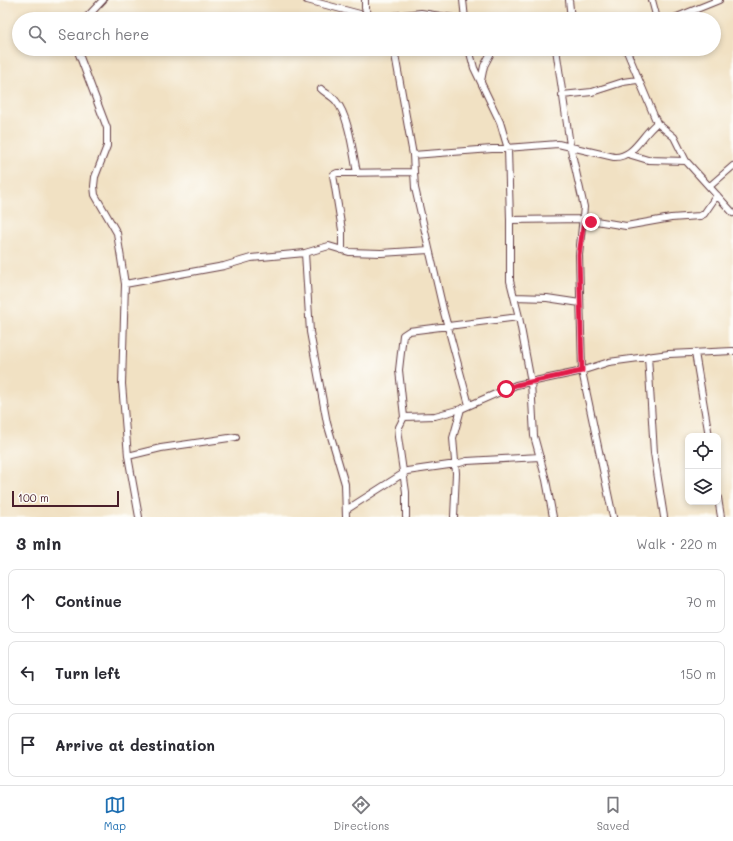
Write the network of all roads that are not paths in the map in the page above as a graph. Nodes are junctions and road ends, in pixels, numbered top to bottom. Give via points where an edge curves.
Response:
1 (103, 0) edge
2 (306, 0) edge
3 (365, 0) edge
4 (463, 0) edge
5 (569, 0) edge
6 (652, 0) edge
7 (719, 0) edge
8 (92, 12) edge
9 (351, 12) edge
10 (368, 12) edge
11 (464, 12) edge
12 (570, 12) edge
13 (655, 12) edge
14 (689, 12) edge
15 (80, 56) edge
16 (395, 56) edge
17 (471, 56) edge
18 (489, 56) edge
19 (557, 56) edge
20 (628, 56) edge
21 (637, 80) junction
22 (481, 81) junction
23 (321, 89) dead end
24 (562, 95) junction
25 (656, 123) junction
26 (570, 145) junction
27 (508, 148) junction
28 (628, 154) junction
29 (413, 155) junction
30 (686, 161) junction
31 (733, 166) edge
32 (414, 172) junction
33 (357, 173) junction
34 (710, 186) junction
35 (717, 195) junction
36 (733, 213) edge
37 (510, 220) junction
38 (584, 220) junction
39 (342, 250) junction
40 (429, 250) junction
41 (305, 253) junction
42 (125, 284) junction
43 (514, 298) junction
44 (580, 303) junction
45 (519, 317) junction
46 (448, 326) junction
47 (733, 351) edge
48 (695, 353) junction
49 (648, 356) junction
50 (582, 371) junction
51 (531, 382) junction
52 (469, 405) junction
53 (461, 409) junction
54 (404, 417) junction
55 (708, 433) edge
56 (236, 437) dead end
57 (128, 456) junction
58 (540, 457) junction
59 (456, 464) junction
60 (403, 473) junction
61 (719, 505) edge
62 (346, 514) edge
63 (139, 517) edge
64 (406, 517) edge
65 (454, 517) edge
66 (553, 517) edge
67 (613, 517) edge
68 (664, 517) edge
69 (721, 517) edge

1 - 8 street
2 - 9 street
3 - 10 street
4 - 11 street
5 - 12 street
6 - 13 street
7 - 14 street
15 - 42 street via 107,128 107,146 95,177 95,195 117,233
16 - 29 street
17 - 22 street
18 - 22 street
19 - 24 street
20 - 21 street
21 - 24 street via 592,92
21 - 25 street
22 - 27 street via 500,122
23 - 33 street via 341,108
24 - 26 street
25 - 28 street
25 - 30 street via 674,137
26 - 27 street via 548,144
26 - 28 street via 614,157
26 - 38 street via 583,202
27 - 29 street
27 - 37 street
28 - 30 street via 648,160
29 - 32 street
30 - 34 street
31 - 34 street
32 - 33 street
32 - 40 street via 415,188
33 - 39 street via 333,175 342,230
34 - 35 street
35 - 36 street
35 - 38 street via 700,216 680,216 626,226
37 - 38 street
37 - 43 street via 510,281
38 - 44 street via 579,255
39 - 40 street via 381,253
39 - 41 street via 329,246
40 - 46 street
41 - 42 street via 251,258 224,266
41 - 62 street via 310,332 327,423 345,484
42 - 57 street via 122,384
43 - 44 street via 547,298
43 - 45 street
44 - 50 street
45 - 46 street
45 - 51 street
46 - 52 street
46 - 54 street via 409,331 403,335 399,370
47 - 48 street
48 - 49 street
48 - 55 street
49 - 50 street via 597,365
49 - 68 street via 654,453
50 - 51 street
50 - 67 street
51 - 52 street via 516,385
51 - 58 street via 534,436
52 - 53 street
53 - 54 street via 435,416
53 - 59 street via 453,438
54 - 60 street via 398,427
56 - 57 street via 161,448
57 - 63 street
58 - 59 street
58 - 66 street
59 - 60 street
59 - 65 street
60 - 62 street
60 - 64 street
61 - 69 street

